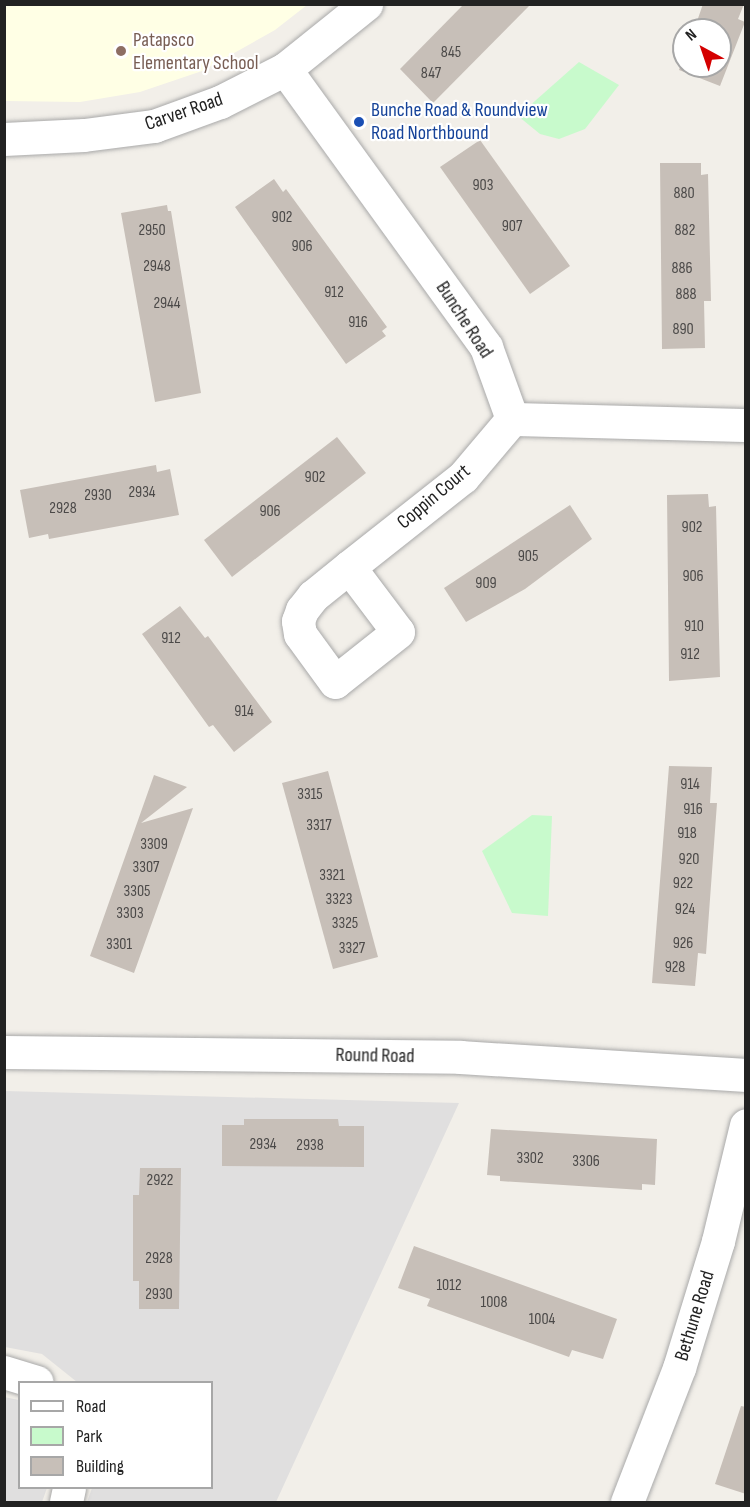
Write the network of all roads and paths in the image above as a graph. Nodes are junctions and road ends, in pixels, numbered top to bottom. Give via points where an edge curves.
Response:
1 (366, 4) edge
2 (285, 69) junction
3 (4, 139) edge
4 (512, 419) junction
5 (746, 425) edge
6 (349, 567) dead end
7 (4, 1052) edge
8 (746, 1075) edge
9 (746, 1125) edge
10 (4, 1372) edge
11 (31, 1381) edge
12 (627, 1503) edge

1 - 2 street, Carver Road
2 - 3 street, Carver Road via 220,102 154,126
2 - 4 street, Bunche Road via 486,347
4 - 5 street
4 - 6 street, Coppin Court via 463,477
7 - 8 street, Round Road via 460,1057
9 - 12 street, Bethune Road via 718,1241 682,1358
10 - 11 street

